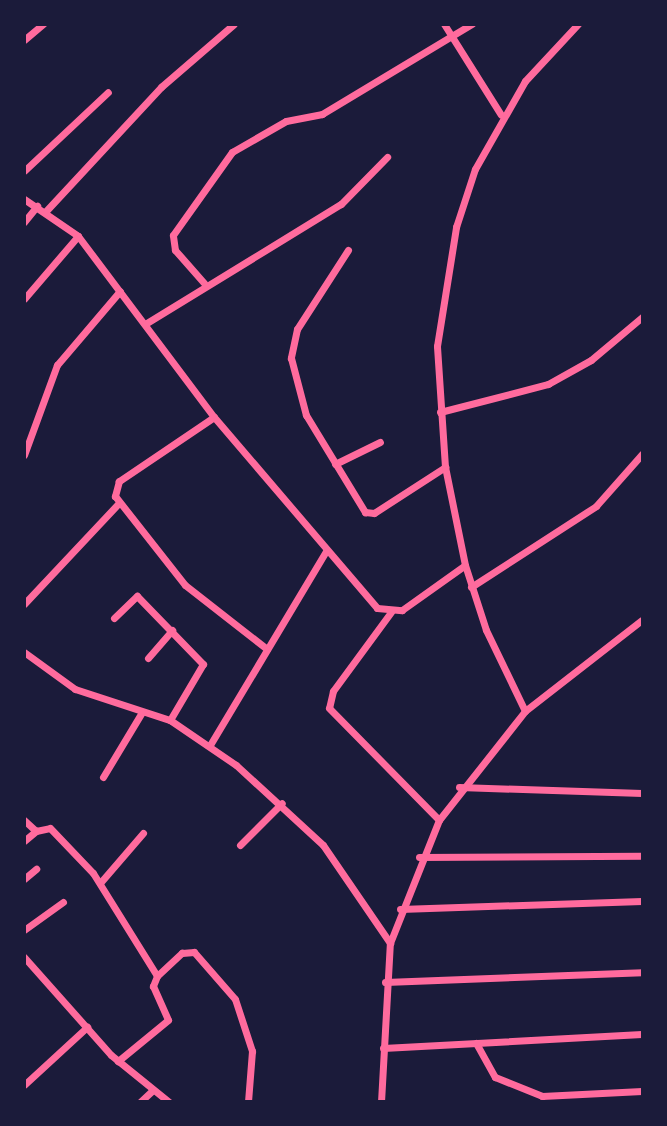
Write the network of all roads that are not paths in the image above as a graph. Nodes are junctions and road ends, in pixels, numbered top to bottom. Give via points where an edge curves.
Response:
1 (44, 24) edge
2 (234, 24) edge
3 (444, 24) edge
4 (472, 24) edge
5 (578, 24) edge
6 (452, 38) junction
7 (24, 40) edge
8 (108, 92) dead end
9 (501, 115) junction
10 (387, 157) dead end
11 (24, 171) edge
12 (24, 199) edge
13 (37, 206) junction
14 (45, 212) junction
15 (24, 222) edge
16 (78, 236) junction
17 (348, 250) dead end
18 (204, 283) junction
19 (120, 291) junction
20 (24, 299) edge
21 (642, 317) edge
22 (145, 324) junction
23 (440, 412) junction
24 (215, 417) junction
25 (380, 442) dead end
26 (642, 454) edge
27 (24, 455) edge
28 (335, 464) junction
29 (445, 467) junction
30 (119, 503) junction
31 (326, 551) junction
32 (465, 565) junction
33 (471, 587) junction
34 (24, 604) edge
35 (391, 612) junction
36 (114, 618) dead end
37 (642, 620) edge
38 (172, 630) junction
39 (267, 649) junction
40 (24, 652) edge
41 (148, 658) dead end
42 (525, 711) junction
43 (142, 712) junction
44 (170, 720) junction
45 (210, 745) junction
46 (103, 777) dead end
47 (459, 787) junction
48 (642, 793) edge
49 (282, 803) junction
50 (24, 820) edge
51 (439, 820) junction
52 (36, 831) junction
53 (143, 833) dead end
54 (24, 841) edge
55 (240, 845) dead end
56 (642, 856) edge
57 (419, 857) junction
58 (36, 869) dead end
59 (24, 878) edge
60 (100, 883) junction
61 (642, 901) edge
62 (63, 902) dead end
63 (400, 909) junction
64 (24, 930) edge
65 (390, 943) junction
66 (26, 961) edge
67 (642, 972) edge
68 (157, 976) junction
69 (385, 982) junction
70 (87, 1027) junction
71 (642, 1034) edge
72 (475, 1043) junction
73 (383, 1048) junction
74 (118, 1061) junction
75 (24, 1085) edge
76 (152, 1091) junction
77 (642, 1091) edge
78 (140, 1101) edge
79 (169, 1101) edge
80 (248, 1101) edge
81 (381, 1101) edge

1 - 7 street
2 - 14 street via 161,87
3 - 6 street
4 - 6 street
5 - 9 street
6 - 9 street
6 - 18 street via 322,114 286,121 232,152 173,235 174,250
8 - 11 street
9 - 23 street via 460,215 443,286
10 - 18 street via 341,204
12 - 13 street
13 - 14 street
13 - 15 street
14 - 16 street
16 - 19 street
16 - 20 street
17 - 28 street via 311,302 291,358 298,397
18 - 22 street
19 - 22 street
19 - 27 street via 57,365
21 - 23 street via 591,360 548,384
22 - 24 street
23 - 29 street
24 - 30 street via 119,481
24 - 31 street
25 - 28 street
26 - 33 street via 596,506
28 - 29 street via 369,513
29 - 32 street
30 - 34 street
30 - 39 street via 185,585
31 - 35 street via 377,608
31 - 39 street
32 - 33 street
32 - 35 street
33 - 42 street
35 - 51 street via 333,691 329,708
36 - 38 street via 137,596
37 - 42 street
38 - 41 street
38 - 44 street via 204,669
39 - 45 street
40 - 43 street via 75,689
42 - 47 street
43 - 44 street
43 - 46 street
44 - 45 street
45 - 49 street
47 - 48 street
47 - 51 street
49 - 55 street
49 - 65 street via 345,873
50 - 52 street
51 - 57 street
52 - 54 street
52 - 60 street via 50,828
53 - 60 street
56 - 57 street
57 - 63 street
58 - 59 street
60 - 68 street
61 - 63 street
62 - 64 street
63 - 65 street
65 - 69 street
66 - 70 street
67 - 69 street
68 - 74 street via 153,986 168,1020
68 - 80 street via 182,953 194,952 235,999 252,1051
69 - 73 street
70 - 74 street
70 - 75 street
71 - 72 street
72 - 73 street
72 - 77 street via 495,1077 542,1096
73 - 81 street
74 - 76 street
76 - 78 street
76 - 79 street

